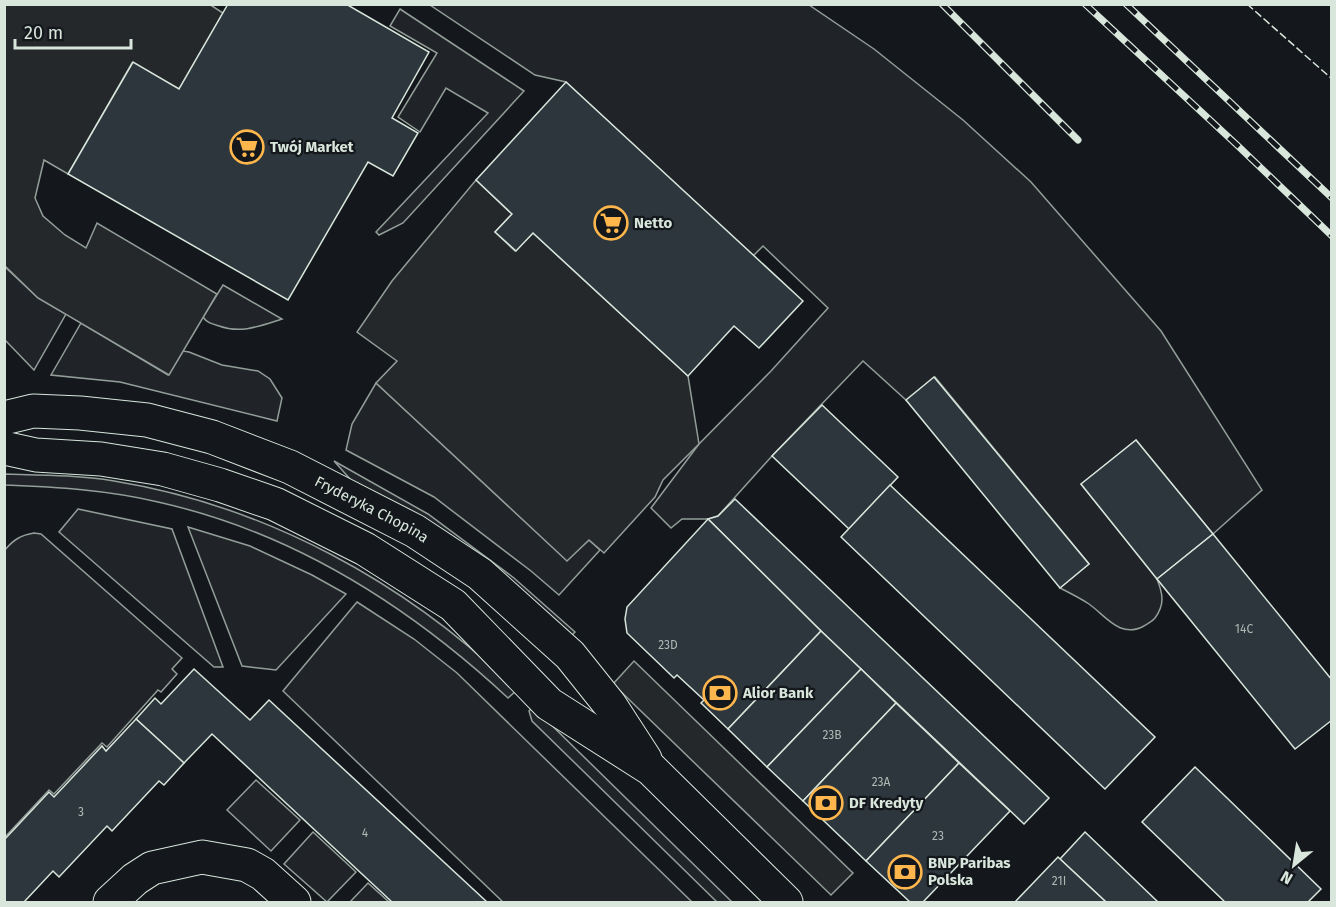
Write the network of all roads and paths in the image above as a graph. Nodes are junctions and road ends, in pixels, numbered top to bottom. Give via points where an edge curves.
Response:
1 (4, 418) edge
2 (4, 448) edge
3 (651, 769) junction
4 (110, 903) edge
5 (294, 903) edge
6 (786, 903) edge

1 - 3 street, Fryderyka Chopina via 33,411 80,413 147,420 212,437 290,467 415,531 480,574 570,655 610,705
2 - 3 street, Fryderyka Chopina via 163,469 275,504 365,549 453,605 549,704
3 - 6 street, Fryderyka Chopina
4 - 5 street via 152,868 202,857 247,865 263,874

